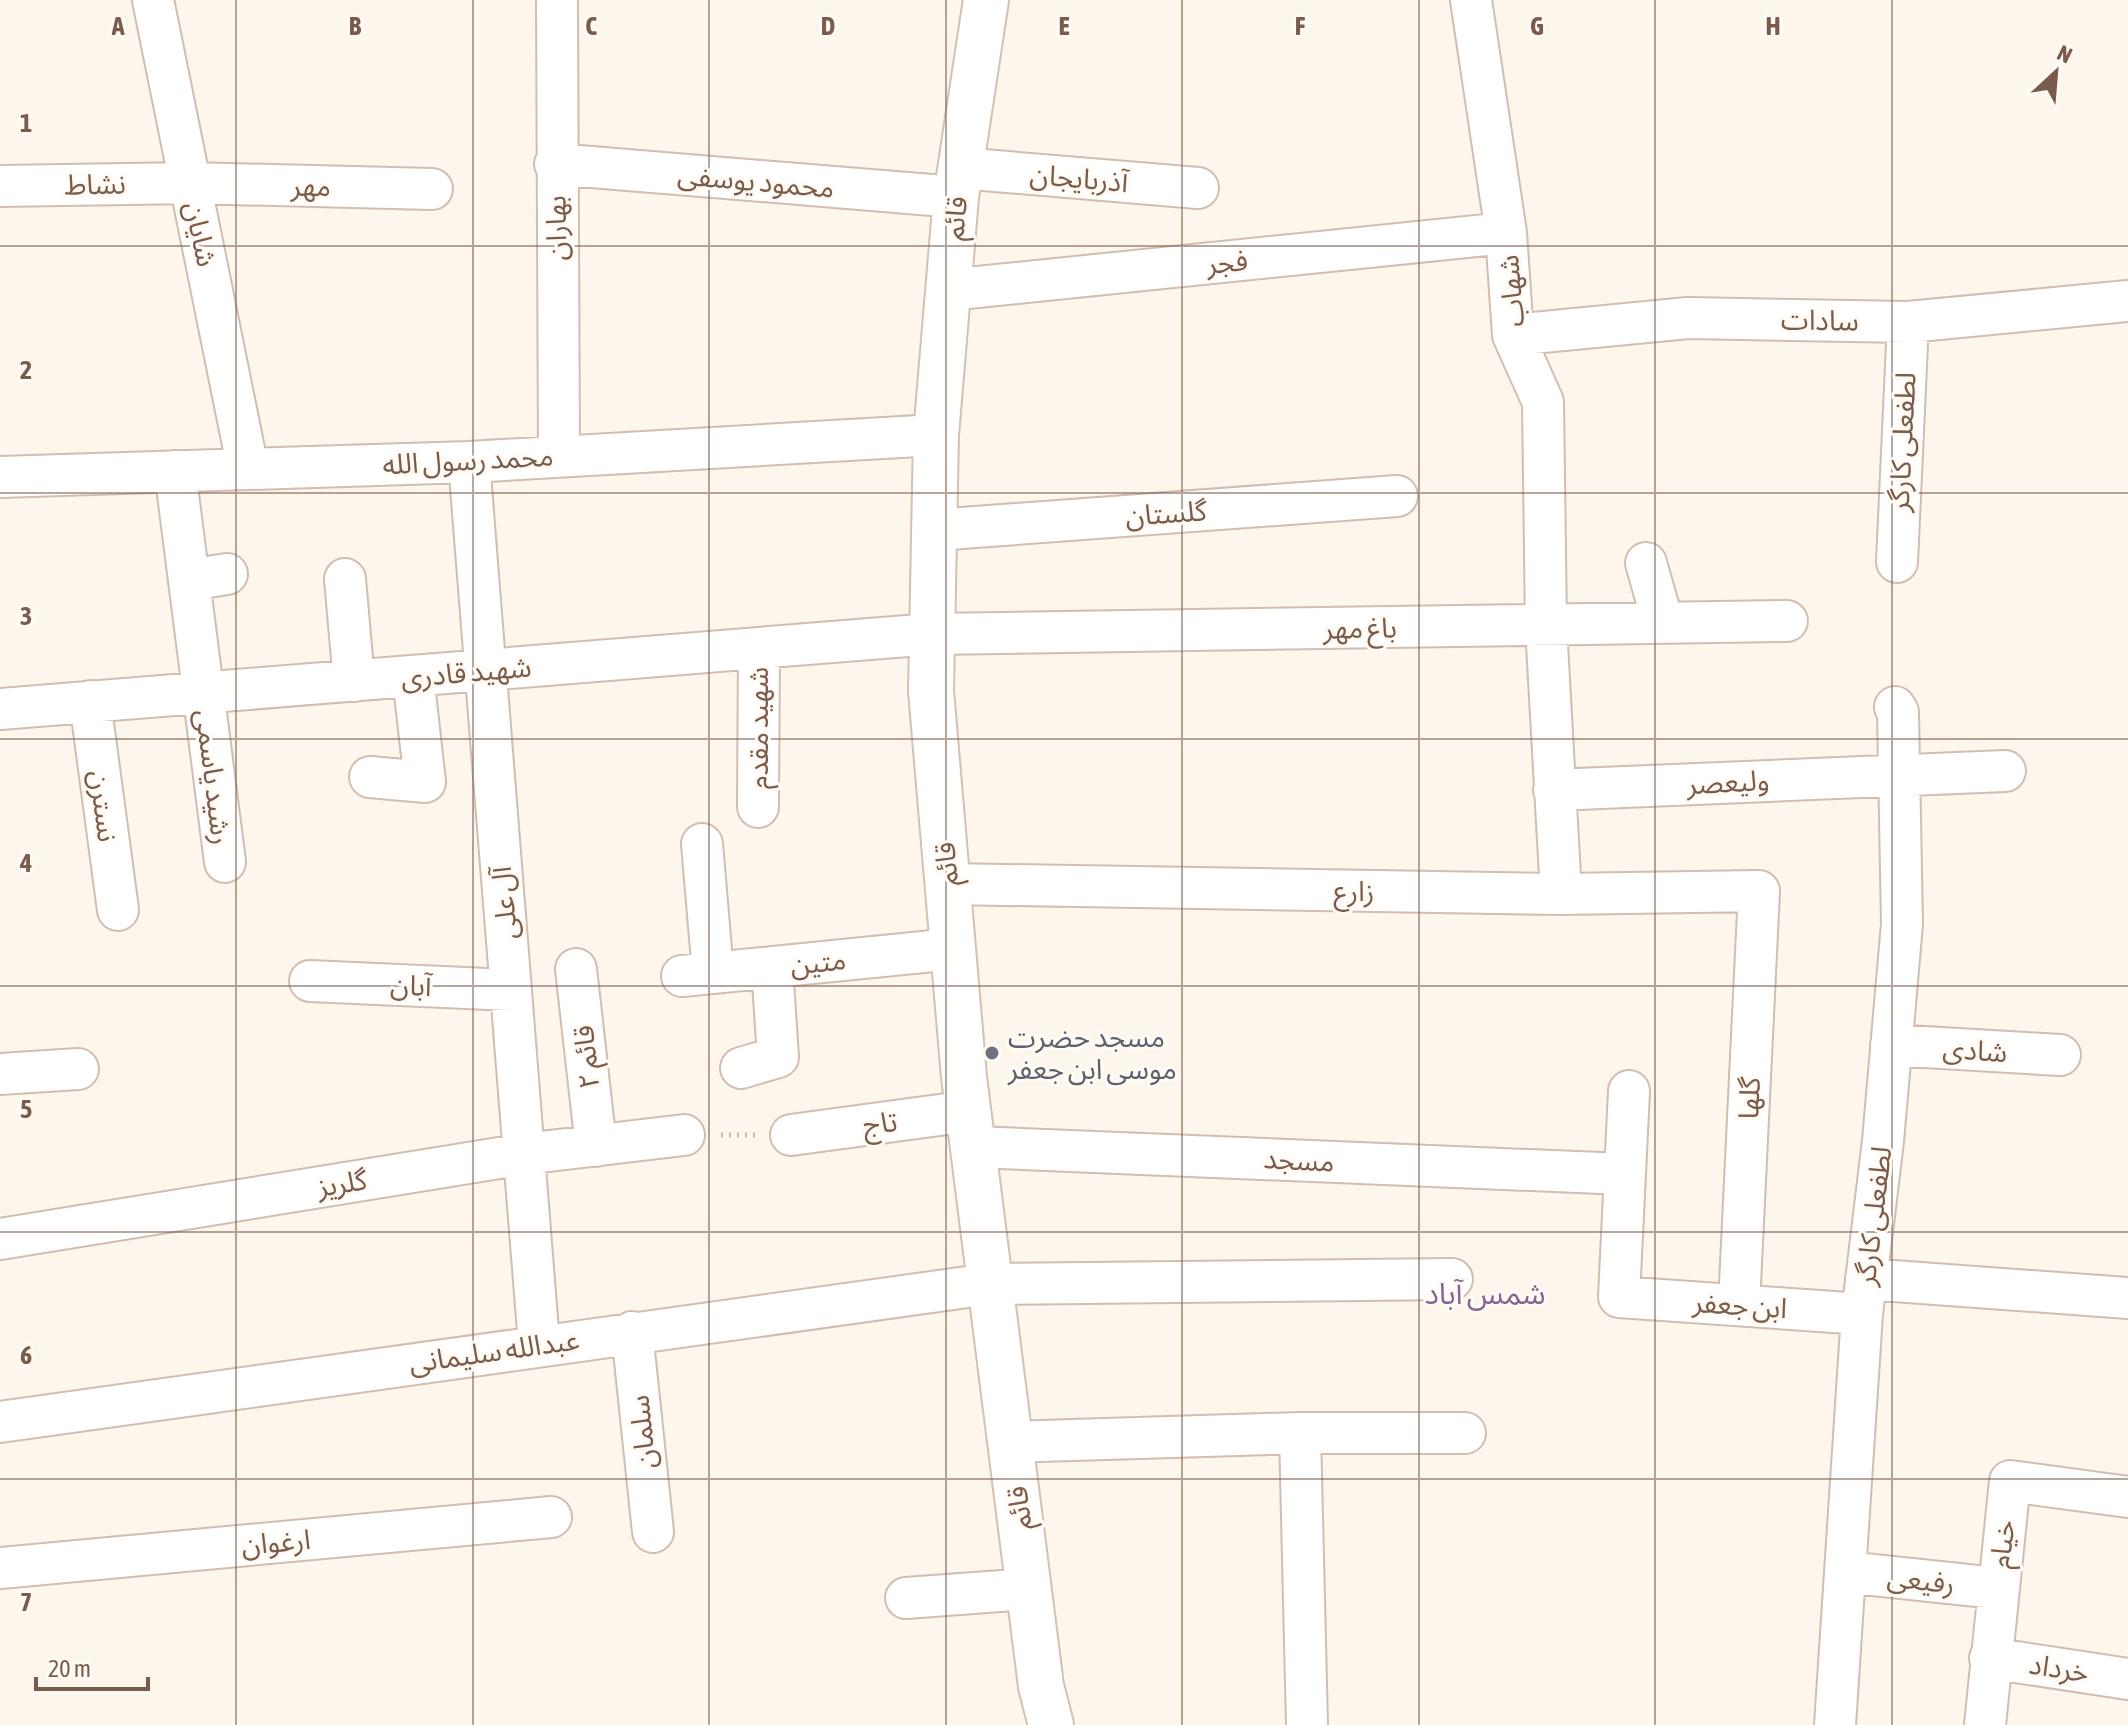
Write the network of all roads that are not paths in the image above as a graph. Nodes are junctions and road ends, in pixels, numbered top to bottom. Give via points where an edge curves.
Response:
1 (153, 0) edge
2 (557, 0) edge
3 (986, 0) edge
4 (1471, 0) edge
5 (555, 164) junction
6 (190, 183) junction
7 (958, 183) junction
8 (0, 186) edge
9 (1198, 188) dead end
10 (432, 189) dead end
11 (1506, 233) junction
12 (948, 290) junction
13 (2128, 301) edge
14 (1908, 322) junction
15 (1513, 335) junction
16 (936, 435) junction
17 (559, 456) junction
18 (469, 462) junction
19 (248, 469) junction
20 (175, 471) junction
21 (0, 477) edge
22 (1397, 496) dead end
23 (934, 530) junction
24 (1897, 562) dead end
25 (1646, 563) dead end
26 (227, 574) dead end
27 (345, 579) dead end
28 (189, 580) junction
29 (1787, 621) dead end
30 (1663, 623) junction
31 (1546, 626) junction
32 (932, 634) junction
33 (759, 648) junction
34 (485, 670) junction
35 (413, 676) junction
36 (354, 681) junction
37 (203, 693) junction
38 (90, 701) junction
39 (1895, 707) dead end
40 (0, 709) edge
41 (2005, 771) dead end
42 (1899, 774) junction
43 (370, 777) dead end
44 (1554, 790) junction
45 (758, 807) dead end
46 (702, 844) dead end
47 (225, 862) dead end
48 (948, 884) junction
49 (1759, 891) joint
50 (1561, 894) junction
51 (118, 910) dead end
52 (953, 949) junction
53 (772, 967) junction
54 (576, 969) dead end
55 (310, 981) dead end
56 (511, 990) junction
57 (1891, 1045) junction
58 (2060, 1055) dead end
59 (741, 1068) dead end
60 (78, 1069) dead end
61 (0, 1074) edge
62 (1629, 1091) dead end
63 (971, 1129) junction
64 (684, 1135) road end
65 (791, 1135) road end
66 (596, 1146) junction
67 (524, 1154) junction
68 (1625, 1174) junction
69 (0, 1239) edge
70 (1452, 1279) dead end
71 (989, 1284) junction
72 (1864, 1296) junction
73 (2128, 1298) edge
74 (1739, 1305) junction
75 (632, 1332) junction
76 (539, 1344) junction
77 (0, 1422) edge
78 (1300, 1433) junction
79 (1465, 1433) dead end
80 (1011, 1442) junction
81 (2128, 1497) edge
82 (551, 1517) dead end
83 (653, 1532) dead end
84 (0, 1568) edge
85 (1845, 1572) junction
86 (1996, 1588) junction
87 (1029, 1589) junction
88 (906, 1598) dead end
89 (1990, 1658) junction
90 (2128, 1679) edge
91 (1051, 1725) edge
92 (1307, 1725) edge
93 (1835, 1725) edge
94 (1985, 1725) edge

1 - 6 street, شایان
2 - 5 street, بهاران
3 - 7 street, قائم
4 - 11 street, شهاب
5 - 7 street, محمود یوسفی
5 - 17 street, بهاران
6 - 8 street, نشاط
6 - 10 street, مهر
6 - 19 street, شایان
7 - 9 street, آذربایجان
7 - 12 street, قائم
11 - 12 street, فجر
11 - 15 street, شهاب
12 - 16 street, قائم
13 - 14 street, سادات
14 - 15 street, سادات via 1688,318
14 - 24 street, لطفعلی کارگر
15 - 31 street, شهاب via 1543,402
16 - 17 street, محمد رسول الله
16 - 23 street, قائم
17 - 18 street, محمد رسول الله
18 - 19 street, محمد رسول الله
18 - 34 street, آل علی
19 - 20 street, محمد رسول الله
20 - 21 street, محمد رسول الله
20 - 28 street
22 - 23 street, گلستان
23 - 32 street, قائم
25 - 30 street
26 - 28 street
27 - 36 street
28 - 37 street
29 - 30 street, باغ مهر
30 - 31 street, باغ مهر
31 - 32 street, باغ مهر
31 - 44 street, شهاب
32 - 33 street, شهید قادری
32 - 48 street, قائم via 931,691
33 - 34 street, شهید قادری
33 - 45 street, شهید مقدم
34 - 35 street, شهید قادری
34 - 56 street, آل علی
35 - 36 street, شهید قادری
35 - 43 street via 425,782
36 - 37 street, شهید قادری
37 - 38 street, شهید قادری
37 - 47 street, رشید یاسمی
38 - 40 street, شهید قادری
38 - 51 street, نسترن
39 - 42 street, لطفعلی کارگر
41 - 42 street, ولیعصر
42 - 44 street, ولیعصر
42 - 57 street, لطفعلی کارگر via 1902,924
44 - 50 street
46 - 53 street, متین via 698,975
48 - 50 street, زارع
48 - 52 street, قائم
49 - 50 street, زارع
49 - 74 street, گلها
52 - 53 street, متین
52 - 63 street, قائم
53 - 59 street via 778,1057
54 - 66 street, قائم ۲
55 - 56 street, آبان
56 - 67 street, آل علی
57 - 58 street, شادی
57 - 72 street, لطفعلی کارگر
60 - 61 street
62 - 68 street
63 - 65 street, تاج
63 - 68 street, مسجد
63 - 71 street, قائم
64 - 66 street, گلریز
66 - 67 street, گلریز
67 - 69 street, گلریز
67 - 76 street, آل علی
68 - 74 street, ابن جعفر via 1619,1297
70 - 71 street, عبدالله سلیمانی
71 - 75 street, عبدالله سلیمانی
71 - 80 street, قائم
72 - 73 street, ابن جعفر
72 - 74 street, ابن جعفر
72 - 85 street, لطفعلی کارگر
75 - 76 street, عبدالله سلیمانی
75 - 83 street, سلمان
76 - 77 street, عبدالله سلیمانی
78 - 79 street
78 - 80 street
78 - 92 street
80 - 87 street, قائم
81 - 86 street, خیام via 2010,1481
82 - 84 street, ارغوان
85 - 86 street, رفیعی
85 - 93 street, لطفعلی کارگر
86 - 89 street, خیام
87 - 88 street
87 - 91 street, قائم
89 - 90 street, خرداد
89 - 94 street, خیام

